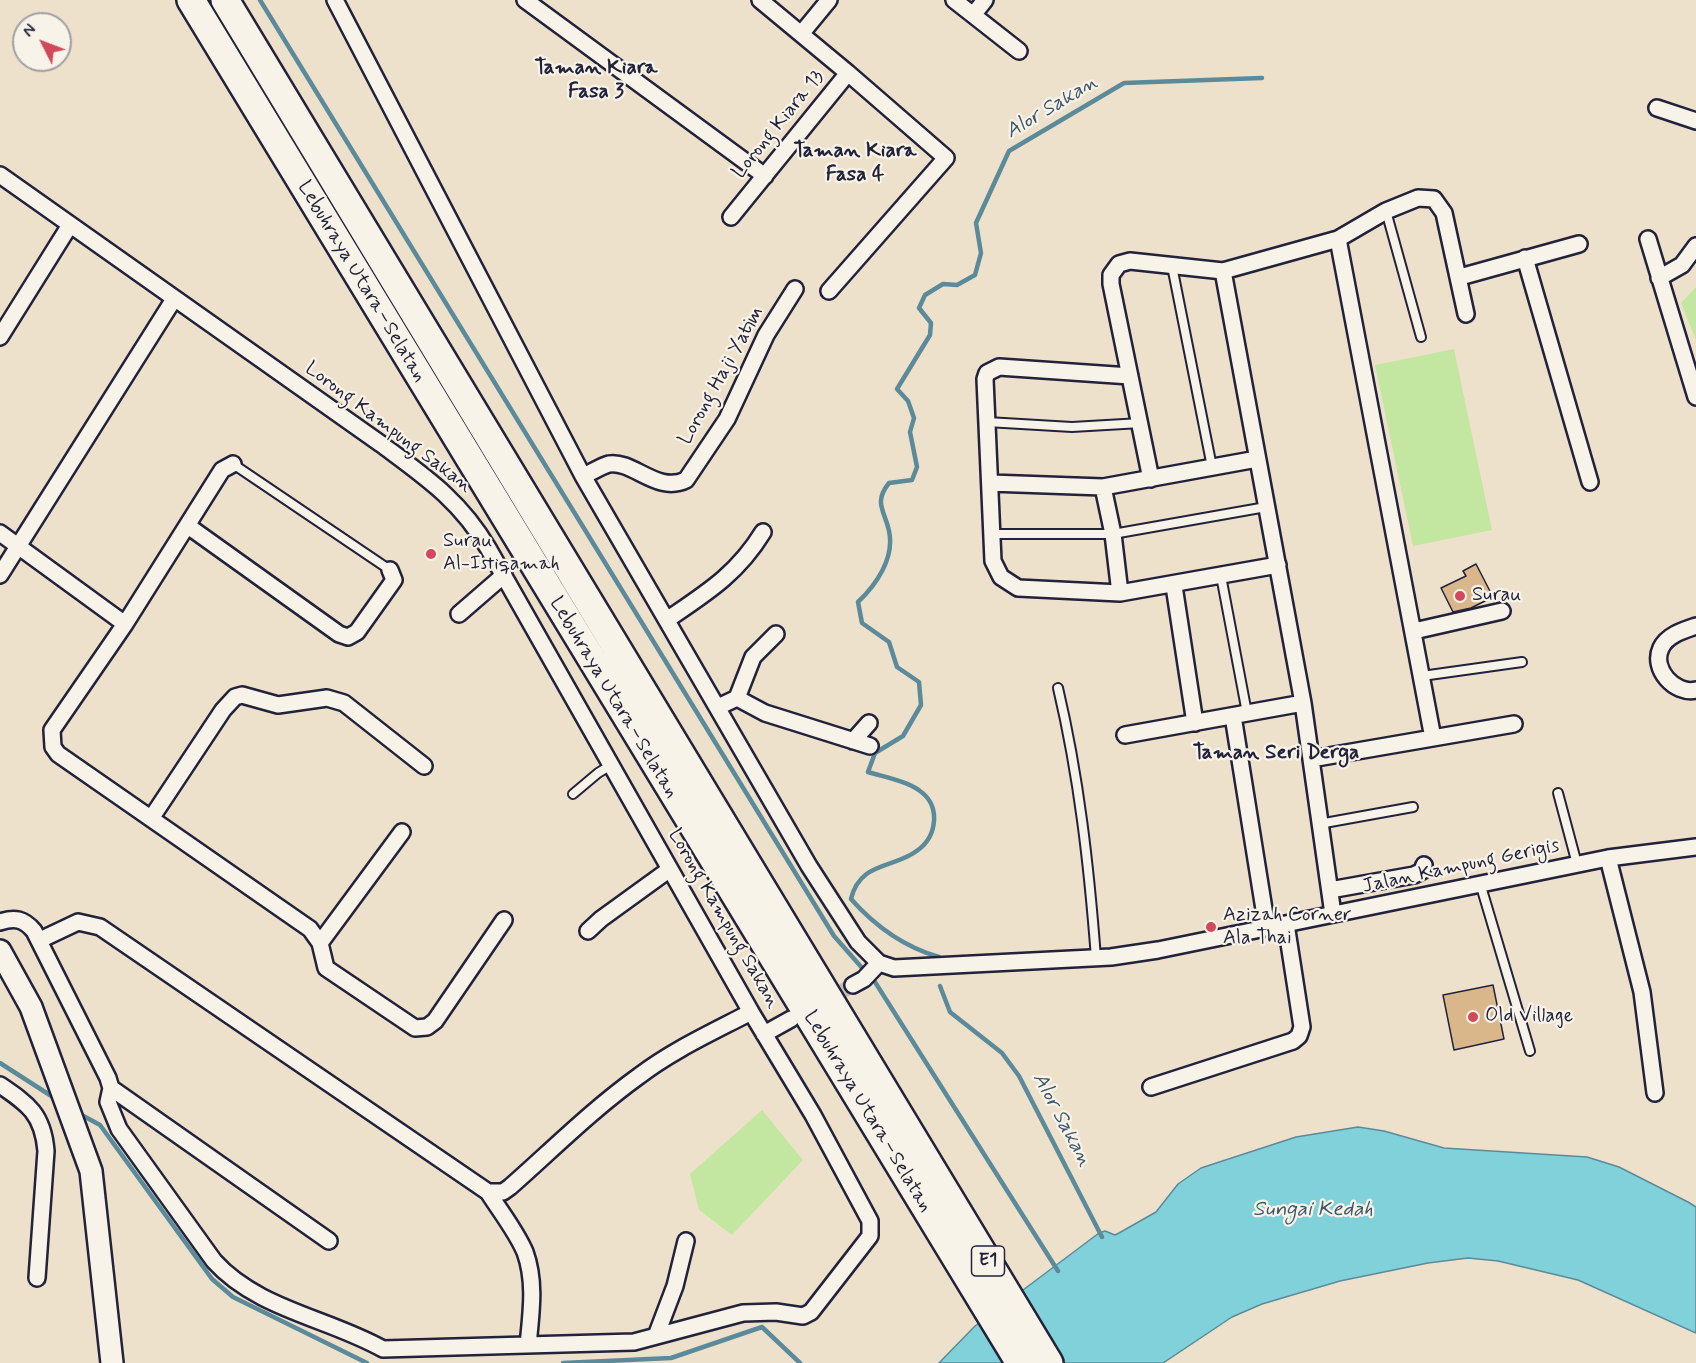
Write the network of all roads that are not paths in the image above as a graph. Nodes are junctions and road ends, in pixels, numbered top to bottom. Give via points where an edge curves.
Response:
1 (191, 0) edge
2 (225, 0) edge
3 (335, 0) edge
4 (525, 0) edge
5 (760, 0) edge
6 (829, 0) edge
7 (954, 0) edge
8 (985, 0) edge
9 (973, 15) junction
10 (801, 34) junction
11 (1019, 51) dead end
12 (848, 74) junction
13 (1657, 108) dead end
14 (1696, 122) edge
15 (0, 175) edge
16 (765, 176) junction
17 (1386, 211) junction
18 (731, 217) dead end
19 (70, 225) junction
20 (1648, 238) dead end
21 (1338, 239) junction
22 (1579, 244) dead end
23 (1696, 246) edge
24 (1525, 258) junction
25 (1172, 264) junction
26 (1223, 271) junction
27 (1460, 277) junction
28 (1659, 278) junction
29 (795, 289) dead end
30 (829, 291) dead end
31 (174, 299) junction
32 (1466, 315) dead end
33 (0, 337) edge
34 (1422, 337) dead end
35 (1130, 376) junction
36 (1696, 397) edge
37 (986, 422) junction
38 (1141, 423) junction
39 (1257, 459) junction
40 (233, 464) joint
41 (1212, 467) junction
42 (583, 476) junction
43 (1151, 479) junction
44 (1590, 482) dead end
45 (990, 483) junction
46 (1103, 487) junction
47 (1266, 507) junction
48 (188, 526) junction
49 (764, 532) dead end
50 (0, 533) edge
51 (992, 534) junction
52 (1113, 534) junction
53 (19, 546) junction
54 (1278, 565) junction
55 (390, 570) joint
56 (504, 574) junction
57 (0, 575) edge
58 (1221, 576) junction
59 (1174, 586) junction
60 (1120, 593) junction
61 (1502, 611) dead end
62 (459, 614) dead end
63 (668, 619) junction
64 (125, 624) junction
65 (1696, 626) edge
66 (1414, 631) junction
67 (776, 634) dead end
68 (1522, 663) dead end
69 (1422, 676) junction
70 (1058, 688) dead end
71 (1696, 690) edge
72 (737, 698) junction
73 (1303, 703) junction
74 (718, 707) junction
75 (1240, 715) junction
76 (869, 723) dead end
77 (1195, 723) junction
78 (1514, 724) dead end
79 (1125, 735) dead end
80 (1433, 738) junction
81 (853, 741) junction
82 (870, 746) dead end
83 (1311, 759) junction
84 (611, 765) junction
85 (424, 766) dead end
86 (1558, 793) dead end
87 (573, 794) dead end
88 (1413, 807) dead end
89 (152, 817) junction
90 (1319, 824) junction
91 (402, 832) dead end
92 (1696, 847) edge
93 (1608, 858) junction
94 (1577, 864) junction
95 (1424, 865) dead end
96 (670, 869) junction
97 (1480, 883) junction
98 (1330, 890) junction
99 (1333, 914) junction
100 (504, 920) dead end
101 (0, 922) edge
102 (1286, 924) junction
103 (1267, 928) junction
104 (588, 931) dead end
105 (40, 940) junction
106 (320, 943) junction
107 (0, 951) edge
108 (1096, 957) junction
109 (879, 963) junction
110 (853, 985) tunnel mouth
111 (751, 1012) junction
112 (791, 1019) dead end
113 (764, 1034) junction
114 (1530, 1051) dead end
115 (0, 1085) edge
116 (1151, 1086) dead end
117 (111, 1088) junction
118 (1655, 1093) dead end
119 (488, 1192) junction
120 (328, 1241) dead end
121 (686, 1241) dead end
122 (37, 1278) dead end
123 (656, 1336) junction
124 (528, 1345) junction
125 (112, 1363) edge
126 (1020, 1363) edge
127 (1049, 1363) edge

1 - 126 highway, Lebuhraya Utara–Selatan / E1
2 - 127 highway, Lebuhraya Utara–Selatan / E1
3 - 42 street
4 - 16 street
5 - 10 street
6 - 10 street
7 - 9 street
8 - 9 street
9 - 11 street
10 - 12 street
12 - 16 street, Lorong Kiara 13
12 - 30 street, Lorong Kiara 13 via 946,158
13 - 14 street
15 - 19 street, Lorong Kampung Sakan
16 - 18 street, Lorong Kiara 13
17 - 21 street
17 - 27 street via 1418,198 1434,199 1444,213
17 - 34 lane
19 - 31 street, Lorong Kampung Sakan
19 - 33 street
20 - 28 street
21 - 26 street
21 - 66 street
22 - 24 street
23 - 28 street via 1682,265
24 - 27 street
24 - 44 street
25 - 26 street
25 - 35 street via 1130,261 1119,264 1111,275
25 - 41 lane
26 - 39 street
27 - 32 street
28 - 36 street
29 - 42 street, Lorong Haji Yatim via 766,335 728,419 686,480 667,484 609,464
31 - 53 street
31 - 56 street, Lorong Kampung Sakan via 441,490 470,519
35 - 37 street via 992,369 985,379
35 - 38 street
37 - 38 lane via 1072,427
37 - 45 street
38 - 43 street
39 - 41 street
39 - 47 street
40 - 48 street via 225,466
40 - 55 lane
41 - 43 street
42 - 63 street
43 - 46 street
45 - 46 street
45 - 51 street
46 - 52 street
47 - 52 lane
47 - 54 street
48 - 55 street via 348,637 357,632 394,580
48 - 64 street
49 - 63 street via 734,572
50 - 53 street
51 - 52 lane
51 - 60 street via 996,570 1018,588
52 - 60 street
53 - 57 street
53 - 64 street
54 - 58 street
54 - 73 street
56 - 62 street
56 - 84 street, Lorong Kampung Sakan
58 - 59 street
58 - 75 lane
59 - 60 street
59 - 77 street
61 - 66 street
63 - 74 street
64 - 89 street via 52,730 51,738 58,754
65 - 71 street via 1668,639 1659,657 1672,684
66 - 69 street
67 - 72 street via 753,657
68 - 69 lane
69 - 80 street
70 - 108 lane via 1072,748 1087,848
72 - 74 street
72 - 81 street via 765,713
73 - 75 street
73 - 83 street
74 - 109 street via 809,866 858,942
75 - 77 street
75 - 103 street
76 - 81 street
77 - 79 street
78 - 80 street
80 - 83 street
81 - 82 street
83 - 90 street
84 - 87 lane
84 - 96 street, Lorong Kampung Sakan
85 - 89 street via 345,703 334,699 278,705 242,695 223,710
86 - 94 lane
88 - 90 lane
89 - 106 street via 310,929
90 - 98 street
91 - 106 street
92 - 93 street, Jalan Kampung Gerigis
93 - 94 street, Jalan Kampung Gerigis
93 - 118 street via 1642,992
94 - 97 street, Jalan Kampung Gerigis
95 - 98 street via 1414,875
96 - 104 street
96 - 111 street, Lorong Kampung Sakan
97 - 99 street, Jalan Kampung Gerigis
97 - 114 lane
98 - 99 street
99 - 102 street, Jalan Kampung Gerigis
100 - 106 street via 435,1020 421,1029 407,1024 332,974 322,961
101 - 105 street via 26,921
102 - 103 street, Jalan Kampung Gerigis
102 - 116 street via 1302,1027 1299,1036
103 - 108 street, Jalan Kampung Gerigis via 1158,950
105 - 117 street
105 - 119 street via 78,922 100,927
107 - 125 main road via 31,1007 91,1172
108 - 109 street, Jalan Kampung Gerigis via 894,968
109 - 110 street
111 - 113 street, Lorong Kampung Sakan
111 - 119 street via 640,1075 510,1187 503,1192
112 - 113 street
113 - 123 street, Lorong Kampung Sakan via 870,1221 870,1236 811,1312 803,1316 776,1311 743,1313
115 - 122 street via 34,1112 44,1134
117 - 120 street
117 - 124 street via 108,1102 119,1129 214,1262 250,1291 383,1349
119 - 124 street via 524,1251 530,1272 533,1293
121 - 123 street via 675,1286
123 - 124 street via 634,1342

